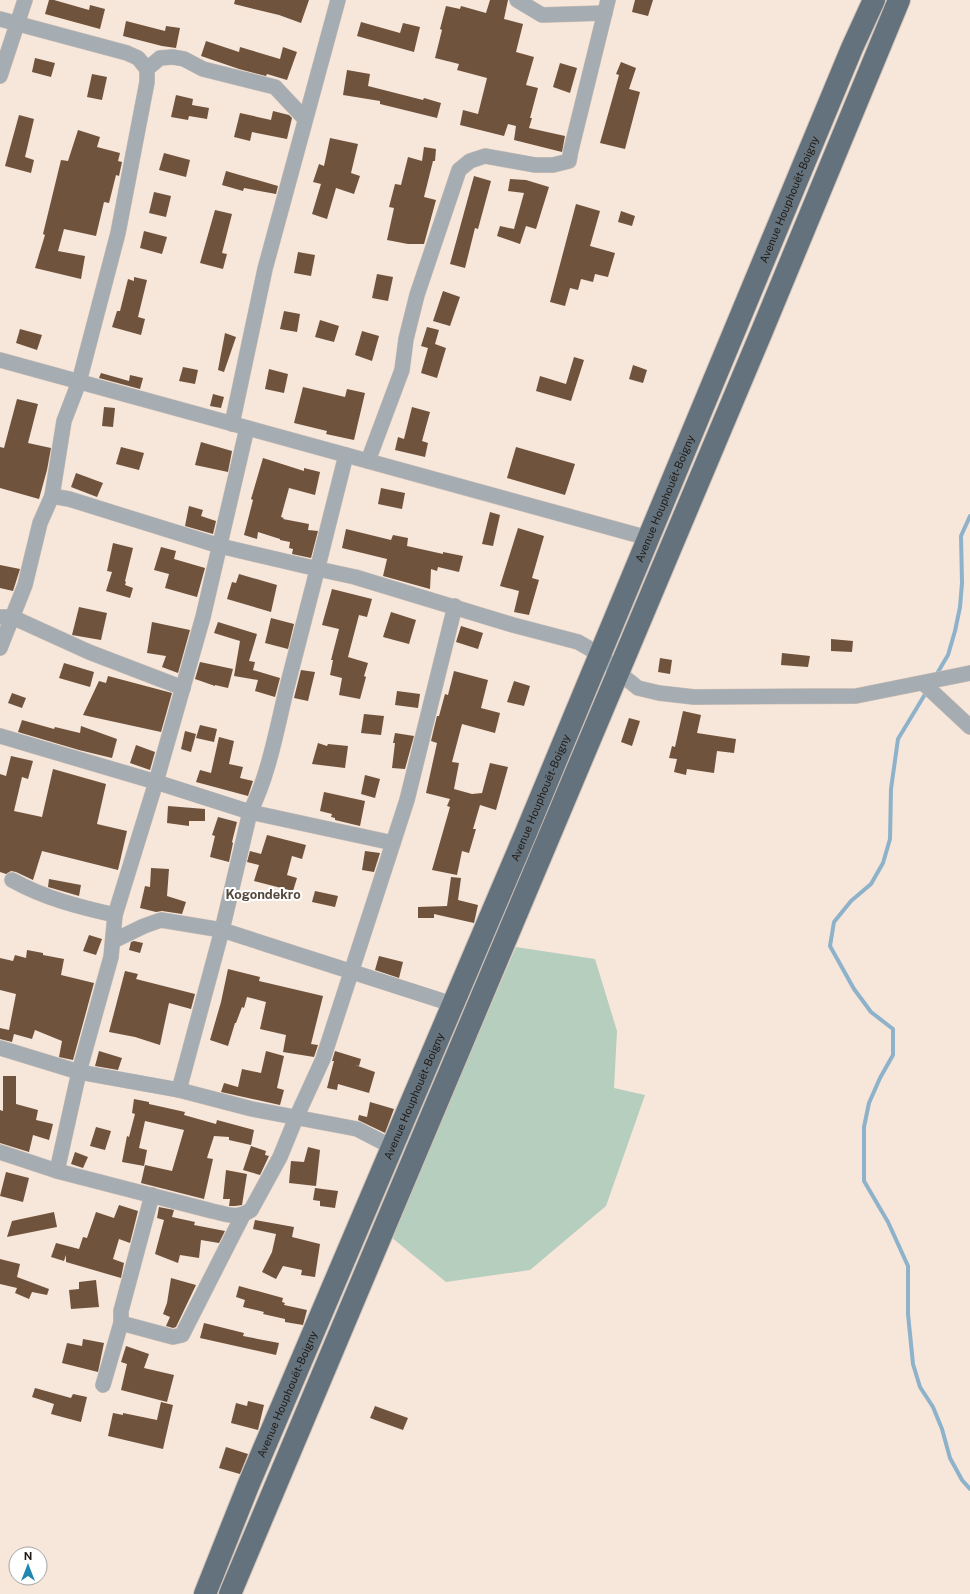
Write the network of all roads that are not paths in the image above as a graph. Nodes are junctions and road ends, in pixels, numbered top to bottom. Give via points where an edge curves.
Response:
1 (25, 0) edge
2 (338, 0) edge
3 (517, 0) edge
4 (874, 0) edge
5 (899, 0) edge
6 (606, 7) edge
7 (0, 19) edge
8 (17, 25) junction
9 (147, 69) junction
10 (0, 76) edge
11 (306, 119) junction
12 (0, 360) edge
13 (79, 382) junction
14 (232, 424) junction
15 (247, 428) junction
16 (346, 455) junction
17 (368, 461) junction
18 (52, 496) junction
19 (648, 538) junction
20 (220, 546) junction
21 (318, 569) junction
22 (455, 606) junction
23 (6, 617) edge
24 (0, 648) edge
25 (599, 654) junction
26 (618, 672) junction
27 (970, 673) edge
28 (923, 683) junction
29 (182, 688) junction
30 (970, 727) edge
31 (0, 736) edge
32 (156, 782) junction
33 (250, 812) junction
34 (393, 843) junction
35 (12, 880) dead end
36 (115, 915) junction
37 (222, 930) junction
38 (114, 941) junction
39 (350, 972) junction
40 (452, 1004) junction
41 (0, 1048) edge
42 (79, 1072) junction
43 (179, 1090) junction
44 (296, 1118) junction
45 (392, 1147) junction
46 (0, 1152) edge
47 (57, 1171) junction
48 (152, 1195) junction
49 (243, 1216) junction
50 (121, 1323) junction
51 (103, 1385) dead end
52 (205, 1594) edge
53 (230, 1594) edge

1 - 8 street
2 - 11 street
3 - 6 street via 542,14
4 - 19 highway, Avenue Houphouët-Boigny
5 - 26 highway
6 - 17 street via 569,161 553,165 535,165 485,156 470,161 459,170 417,295 406,339 402,370
7 - 8 street
8 - 9 street via 127,53 138,58
8 - 10 street
9 - 11 street via 160,58 184,59 203,68 275,88
9 - 13 street via 147,82 118,232
11 - 14 street via 265,269
12 - 13 street
13 - 14 street
13 - 18 street via 64,421
14 - 15 street
15 - 16 street
15 - 20 street
16 - 17 street
16 - 21 street
17 - 19 street
18 - 20 street
18 - 23 street via 40,523 25,585
19 - 25 highway, Avenue Houphouët-Boigny
20 - 21 street
20 - 29 street
21 - 22 street
21 - 33 street via 259,795
22 - 25 street via 578,642
22 - 34 street via 407,800
23 - 24 street
23 - 29 street
25 - 26 street
25 - 40 highway, Avenue Houphouët-Boigny
26 - 28 street via 638,688 694,697 856,696
26 - 53 highway
27 - 28 street
28 - 30 street
29 - 32 street
31 - 32 street
32 - 33 street
32 - 36 street
33 - 34 street
33 - 37 street
34 - 39 street
35 - 36 street via 30,890 81,908
36 - 38 street
37 - 38 street via 161,920
37 - 39 street
37 - 43 street
38 - 42 street
39 - 40 street
39 - 44 street via 323,1058
40 - 45 highway, Avenue Houphouët-Boigny
41 - 42 street
42 - 43 street
42 - 47 street
43 - 44 street
44 - 45 street via 357,1129
44 - 49 street via 280,1157 251,1210
45 - 52 highway, Avenue Houphouët-Boigny
46 - 47 street
47 - 48 street
48 - 49 street via 234,1216
48 - 50 street via 121,1311
49 - 50 street via 182,1334 173,1337
50 - 51 street

